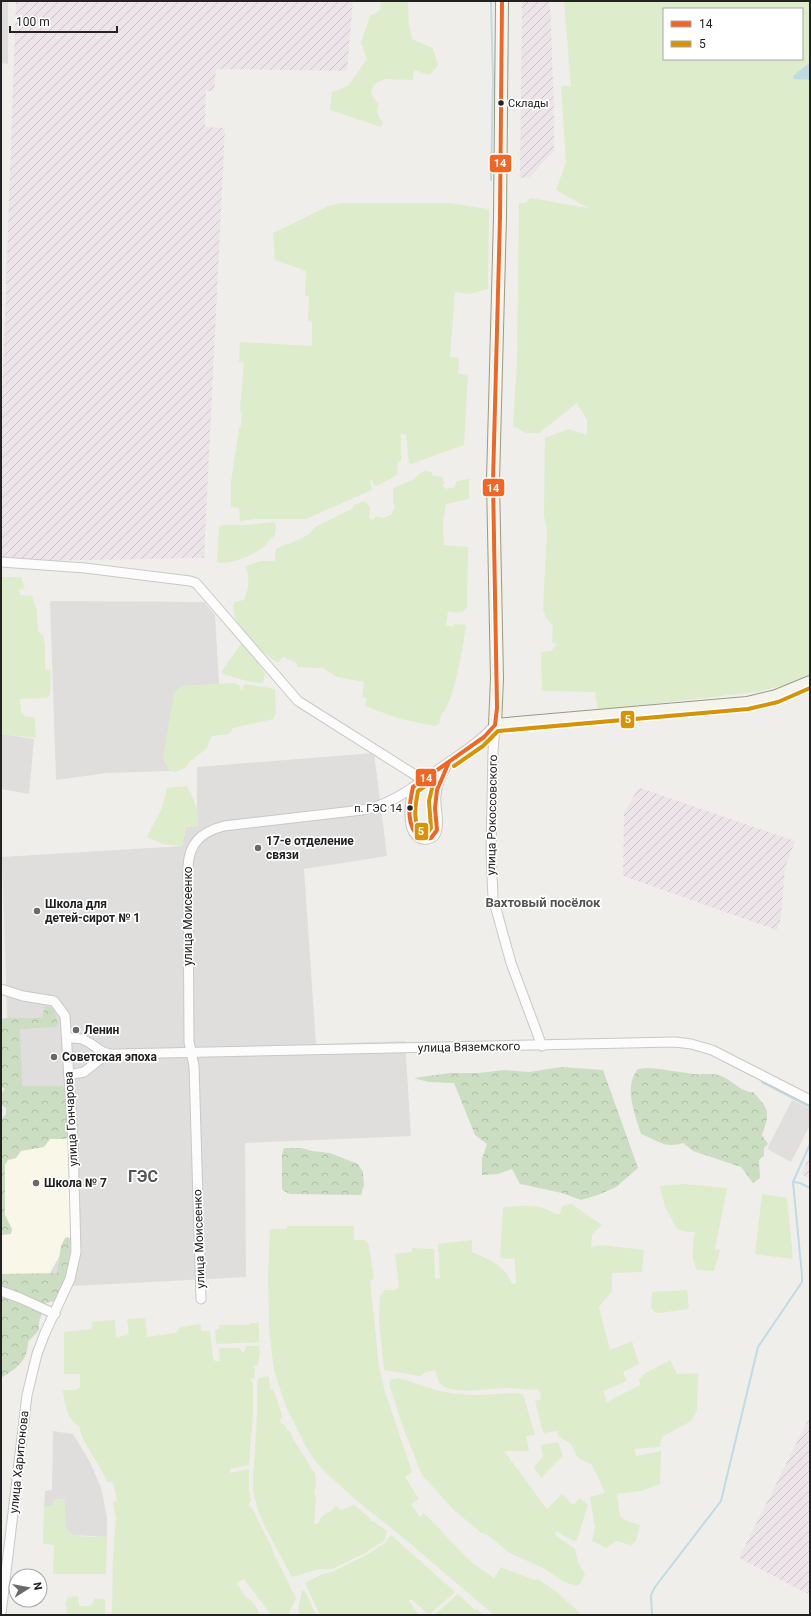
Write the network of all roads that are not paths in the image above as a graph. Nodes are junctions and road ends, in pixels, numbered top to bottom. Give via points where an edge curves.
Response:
1 (502, 1) edge
2 (1, 562) edge
3 (810, 682) edge
4 (495, 725) junction
5 (449, 762) junction
6 (423, 780) junction
7 (413, 787) junction
8 (1, 989) edge
9 (67, 1038) junction
10 (92, 1045) junction
11 (542, 1046) junction
12 (192, 1053) junction
13 (116, 1054) junction
14 (93, 1065) junction
15 (69, 1075) junction
16 (810, 1100) edge
17 (1, 1292) edge
18 (201, 1299) dead end
19 (55, 1314) junction
20 (1, 1614) edge

1 - 4 street, улица Рокоссовского via 500,217 493,481 497,679
2 - 6 street via 104,569 190,580 196,583 298,701
3 - 4 street via 776,696 752,702
4 - 5 street, улица Моисеенко via 479,741
4 - 11 street, улица Рокоссовского via 493,898 504,942
5 - 6 street, улица Моисеенко
5 - 7 street via 436,795 437,830 434,836 428,839 417,837 412,831
6 - 7 street, улица Моисеенко
7 - 12 street, улица Моисеенко via 388,803 369,809 224,826 211,830 198,839 189,854 188,867 188,1002
8 - 9 street, улица Гончарова via 54,1001 65,1016
9 - 10 street via 81,1039
9 - 15 street, улица Гончарова
10 - 13 street via 102,1052
10 - 14 street via 96,1055
11 - 12 street, улица Вяземского
11 - 16 street, улица Вяземского via 666,1042 691,1044 720,1054
12 - 13 street, улица Вяземского
12 - 18 street, улица Моисеенко
13 - 14 street via 102,1057
14 - 15 street via 84,1072
15 - 19 street, улица Гончарова via 76,1252 70,1279
17 - 19 street
19 - 20 street, улица Харитонова via 37,1354 25,1403

